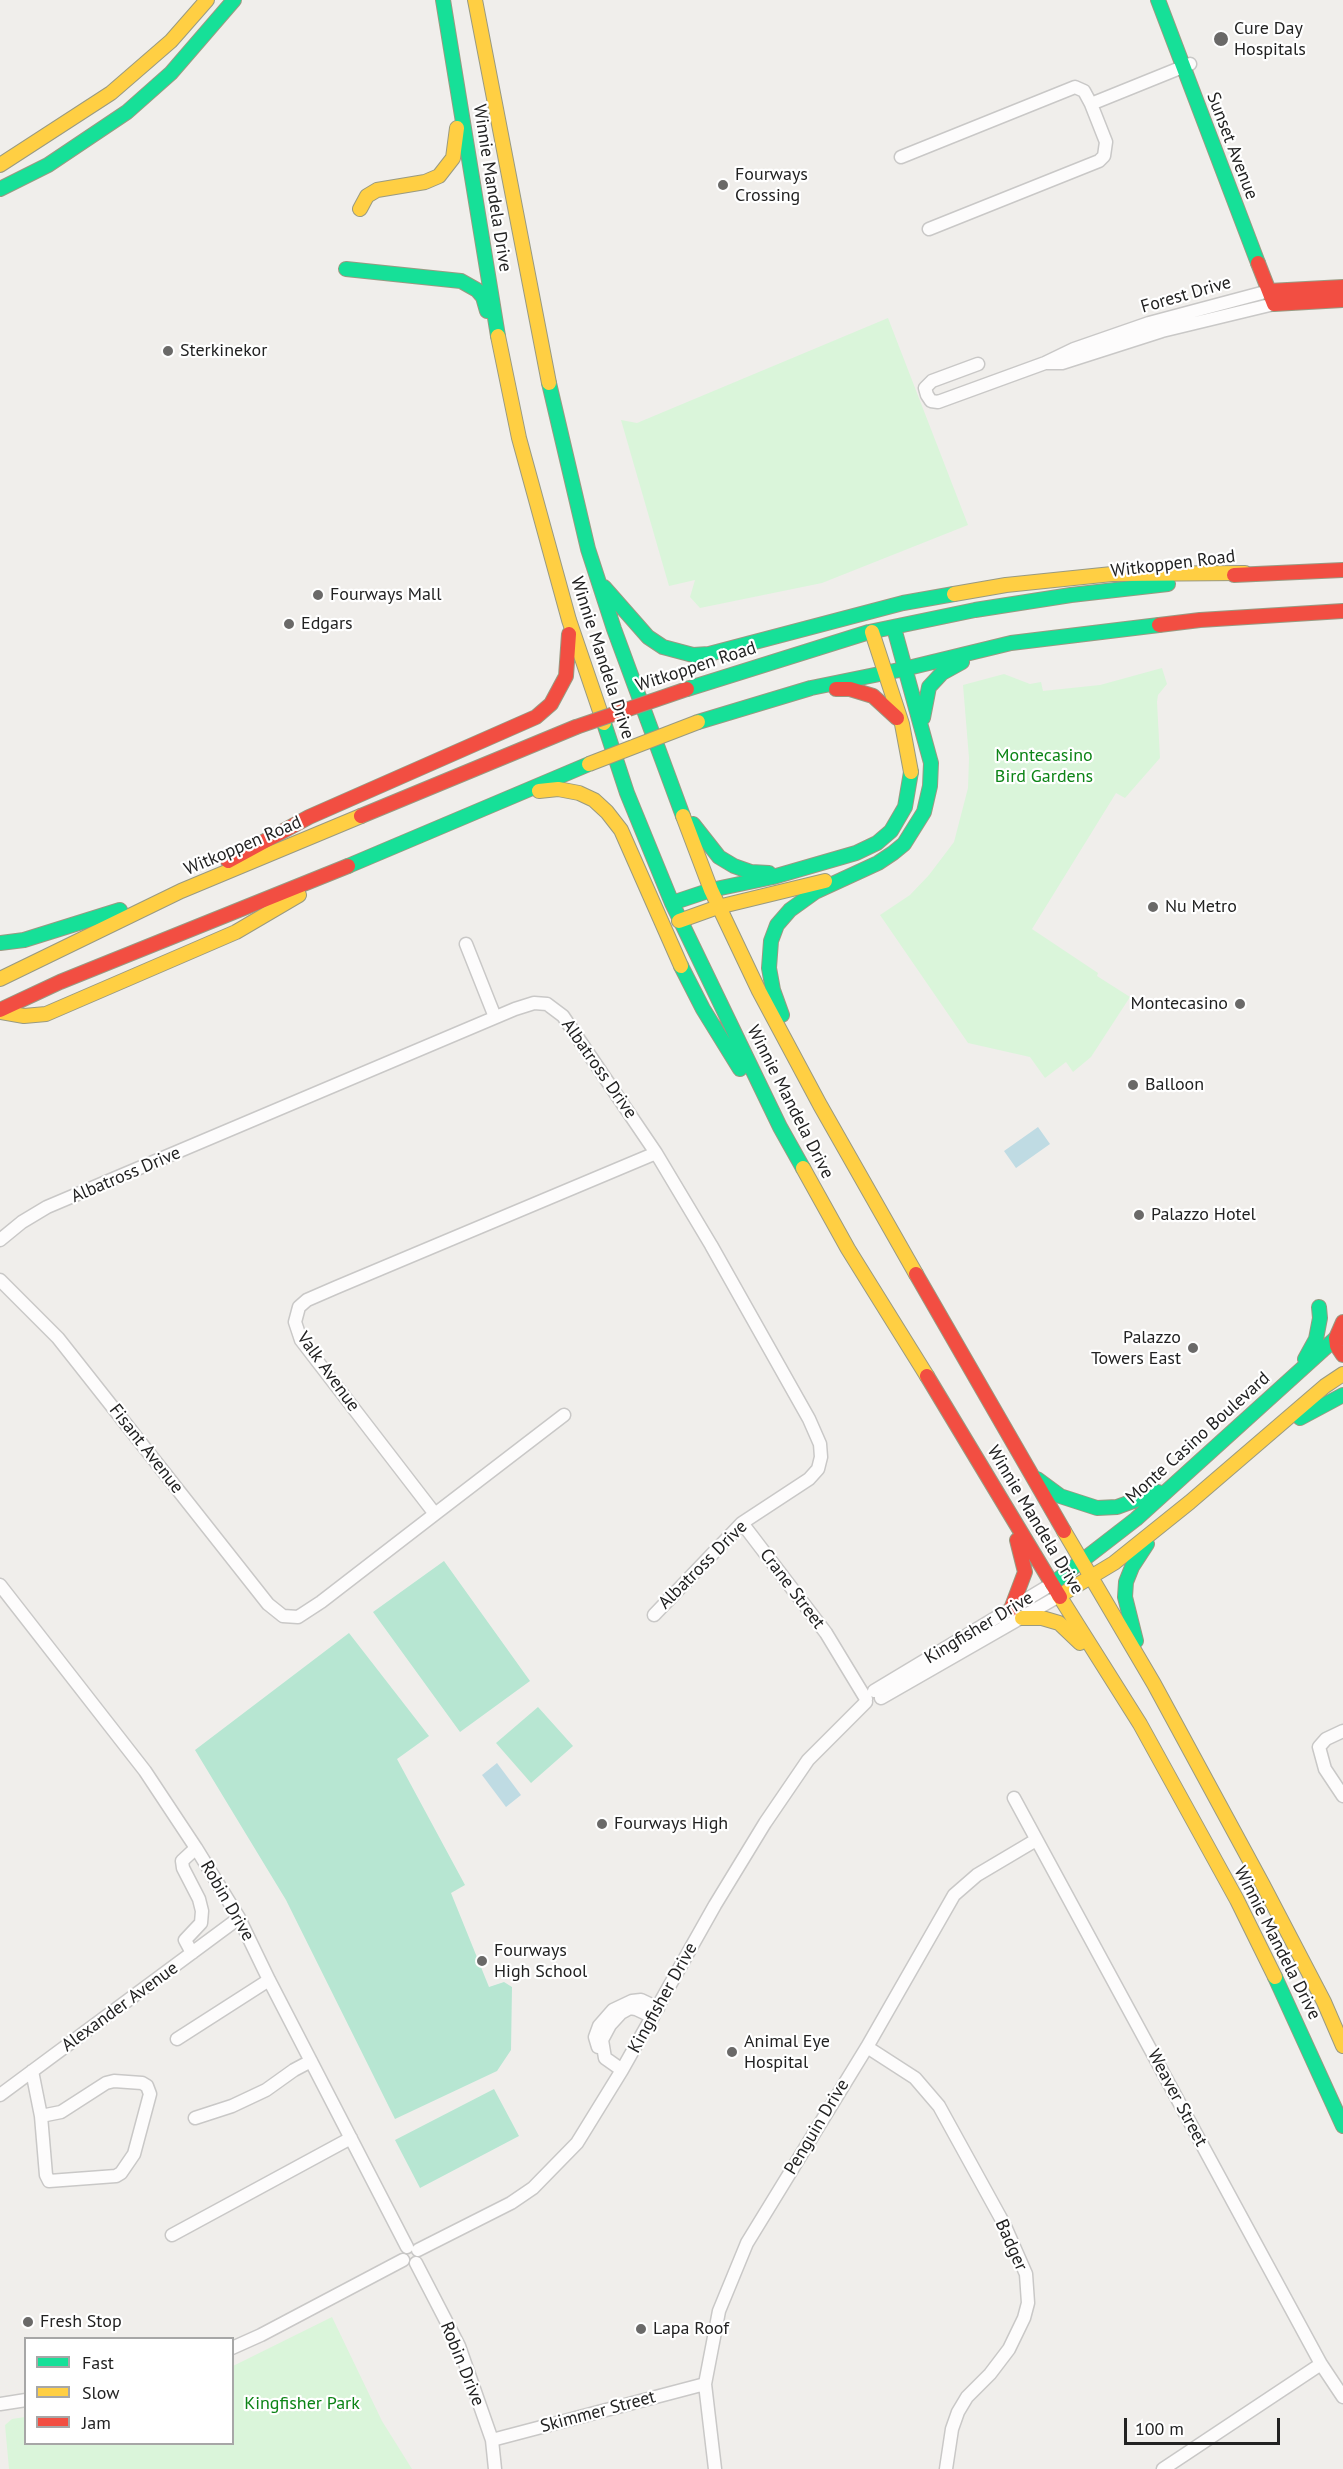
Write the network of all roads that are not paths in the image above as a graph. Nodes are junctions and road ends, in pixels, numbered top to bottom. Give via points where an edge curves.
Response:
1 (207, 0) edge
2 (234, 0) edge
3 (442, 0) edge
4 (475, 0) edge
5 (1158, 0) edge
6 (1165, 0) edge
7 (1187, 65) junction
8 (460, 102) junction
9 (1091, 105) junction
10 (901, 157) dead end
11 (0, 165) edge
12 (1, 188) edge
13 (360, 209) dead end
14 (929, 229) dead end
15 (346, 269) dead end
16 (1343, 287) edge
17 (1272, 290) junction
18 (1343, 300) edge
19 (1277, 303) junction
20 (1045, 363) junction
21 (978, 364) dead end
22 (504, 370) junction
23 (1343, 570) edge
24 (1245, 573) junction
25 (596, 576) junction
26 (1343, 611) edge
27 (569, 620) junction
28 (894, 628) junction
29 (872, 632) junction
30 (1011, 643) junction
31 (904, 669) junction
32 (885, 673) junction
33 (812, 688) junction
34 (902, 724) junction
35 (922, 727) junction
36 (676, 799) junction
37 (482, 809) junction
38 (783, 874) junction
39 (850, 875) junction
40 (316, 879) junction
41 (711, 890) junction
42 (181, 891) junction
43 (672, 903) junction
44 (151, 905) junction
45 (718, 907) junction
46 (679, 921) junction
47 (0, 943) edge
48 (466, 944) dead end
49 (0, 979) edge
50 (0, 1011) edge
51 (495, 1017) junction
52 (820, 1105) junction
53 (780, 1127) junction
54 (656, 1153) junction
55 (0, 1240) edge
56 (0, 1280) edge
57 (1319, 1307) dead end
58 (1343, 1322) edge
59 (1336, 1338) junction
60 (1343, 1355) edge
61 (1343, 1374) edge
62 (1288, 1382) junction
63 (1343, 1395) edge
64 (564, 1415) dead end
65 (1260, 1441) junction
66 (1029, 1472) junction
67 (1171, 1486) junction
68 (1006, 1509) junction
69 (435, 1514) junction
70 (1170, 1518) junction
71 (742, 1523) junction
72 (1081, 1563) junction
73 (1091, 1579) junction
74 (0, 1585) edge
75 (1055, 1590) junction
76 (1011, 1609) junction
77 (654, 1615) dead end
78 (1022, 1618) junction
79 (989, 1622) junction
80 (996, 1634) junction
81 (959, 1647) junction
82 (1102, 1662) junction
83 (1154, 1684) junction
84 (872, 1696) junction
85 (1343, 1731) edge
86 (1343, 1796) edge
87 (1014, 1798) dead end
88 (1036, 1840) junction
89 (196, 1848) junction
90 (239, 1918) junction
91 (192, 1953) junction
92 (269, 1980) junction
93 (655, 2013) junction
94 (177, 2039) dead end
95 (1343, 2046) edge
96 (867, 2047) junction
97 (311, 2061) junction
98 (622, 2070) junction
99 (33, 2071) junction
100 (0, 2095) edge
101 (41, 2116) junction
102 (195, 2118) dead end
103 (1343, 2126) edge
104 (351, 2138) junction
105 (172, 2235) dead end
106 (413, 2249) junction
107 (409, 2261) junction
108 (234, 2347) edge
109 (1321, 2364) junction
110 (705, 2384) junction
111 (1343, 2397) edge
112 (24, 2400) edge
113 (0, 2404) edge
114 (492, 2440) junction
115 (495, 2469) edge
116 (715, 2469) edge
117 (946, 2469) edge
118 (1163, 2469) edge

1 - 11 main road via 152,58 111,93
2 - 12 main road via 171,73 127,112 48,165
3 - 8 main road, Winnie Mandela Drive
4 - 25 main road, Winnie Mandela Drive via 552,399
5 - 7 main road, Sunset Avenue
6 - 7 main road, Sunset Avenue
7 - 9 street
7 - 17 main road, Sunset Avenue
8 - 13 main road via 456,151 444,171 425,182 377,190 367,196
8 - 22 main road, Winnie Mandela Drive
9 - 10 street via 1084,91 1075,87
9 - 14 street via 1106,142 1106,151 1099,161
15 - 22 main road via 450,278 470,285 486,303 494,348
16 - 17 main road, Forest Drive
17 - 19 main road, Sunset Avenue
17 - 20 street, Forest Drive via 1155,321
18 - 19 main road, Forest Drive
19 - 20 street, Forest Drive via 1162,331 1062,363
20 - 21 street, Forest Drive via 938,402 927,396 925,388 932,381
22 - 27 main road, Winnie Mandela Drive
23 - 24 main road, Witkoppen Road
24 - 25 main road via 1112,574 1006,585 903,603 693,655 663,647 648,637
24 - 28 main road, Witkoppen Road via 1060,596
25 - 36 main road, Winnie Mandela Drive
26 - 30 main road via 1200,620
27 - 42 main road via 566,676 551,704 536,717 309,817
27 - 43 main road, Winnie Mandela Drive via 627,793
28 - 29 main road, Witkoppen Road
28 - 31 main road
29 - 32 main road
29 - 42 main road, Witkoppen Road, bridge via 805,650 576,727
30 - 31 main road
30 - 35 main road via 951,666 934,679 925,699
31 - 32 main road
31 - 35 main road
32 - 33 main road
32 - 34 main road
33 - 34 main road via 850,689 873,696
33 - 37 main road, bridge via 698,723
34 - 38 main road via 911,767 910,787 905,807 891,831 856,854
35 - 39 main road via 931,763 924,812 904,844 878,863
36 - 38 main road via 719,857 751,872
36 - 41 main road, Winnie Mandela Drive
37 - 40 main road
37 - 53 main road via 558,789 594,800 607,812 625,839 671,947 703,1009
38 - 41 main road
39 - 45 main road
39 - 52 main road via 790,910 777,925 768,954 773,990
40 - 50 main road via 60,982
40 - 50 main road via 291,900 254,922 46,1014 24,1016
41 - 43 main road
41 - 45 main road, Winnie Mandela Drive
42 - 44 main road, Witkoppen Road
43 - 46 main road, Winnie Mandela Drive
44 - 47 main road
44 - 49 main road, Witkoppen Road
45 - 46 main road
45 - 52 main road, Winnie Mandela Drive
46 - 53 main road, Winnie Mandela Drive
48 - 51 street
51 - 54 street, Albatross Drive via 534,1003 548,1004 563,1016
51 - 55 street, Albatross Drive via 47,1207
52 - 66 main road, Winnie Mandela Drive
53 - 68 main road, Winnie Mandela Drive via 848,1249
54 - 69 street, Valk Avenue via 337,1287 299,1307 295,1322 301,1340
54 - 71 street, Albatross Drive via 820,1444 818,1469 809,1479
56 - 69 street, Fisant Avenue via 58,1338 278,1614 289,1618 306,1613
57 - 62 main road via 1318,1329 1311,1350
58 - 59 main road
59 - 60 main road
59 - 62 main road, Monte Casino Boulevard
61 - 65 main road
62 - 67 main road, Monte Casino Boulevard
63 - 65 main road
64 - 69 street
65 - 70 main road
66 - 67 main road via 1060,1496 1097,1508 1135,1502
66 - 72 main road, Winnie Mandela Drive
67 - 72 main road, Monte Casino Boulevard
68 - 75 main road, Winnie Mandela Drive
68 - 76 main road via 1025,1572
70 - 73 main road
70 - 83 main road via 1142,1549 1125,1589 1138,1648
71 - 77 street, Albatross Drive
71 - 84 street, Crane Street
72 - 73 main road, Winnie Mandela Drive
72 - 75 main road, Monte Casino Boulevard
73 - 75 main road
73 - 83 main road, Winnie Mandela Drive
74 - 89 street, Robin Drive via 146,1771
75 - 76 street, Kingfisher Drive
75 - 78 street, Kingfisher Drive
75 - 82 main road, Winnie Mandela Drive
76 - 79 street, Kingfisher Drive
78 - 80 street, Kingfisher Drive
78 - 82 main road via 1059,1623
79 - 80 street
79 - 81 street, Kingfisher Drive
80 - 81 street, Kingfisher Drive
81 - 84 street, Kingfisher Drive
82 - 103 main road, Winnie Mandela Drive via 1237,1900
83 - 95 main road, Winnie Mandela Drive via 1263,1885
84 - 93 street, Kingfisher Drive via 808,1760 765,1823
85 - 86 street via 1321,1744 1319,1753
87 - 88 street, Weaver Street
88 - 96 street, Penguin Drive via 977,1875 954,1895
88 - 109 street, Weaver Street
89 - 90 street, Robin Drive
89 - 91 street via 182,1861 202,1911 201,1923 184,1940
90 - 91 street, Alexander Avenue
90 - 92 street, Robin Drive
91 - 99 street, Alexander Avenue
92 - 94 street
92 - 97 street, Robin Drive
93 - 98 street, Kingfisher Drive
93 - 98 street via 641,2000 622,2004 605,2018 595,2037 598,2050
96 - 110 street, Penguin Drive via 747,2243 719,2311
96 - 117 street, Badger via 915,2078 939,2106 1004,2224 1026,2274 1028,2303 1024,2318 1009,2349 958,2412
97 - 102 street via 266,2090
97 - 104 street, Robin Drive
98 - 106 street, Kingfisher Drive via 577,2143 533,2188 511,2203
99 - 100 street, Alexander Avenue
99 - 101 street
101 - 101 street via 61,2112 114,2080 142,2083 150,2094 134,2154 116,2176 49,2181
104 - 105 street
104 - 106 street, Robin Drive
106 - 107 street via 420,2257
107 - 108 street
107 - 114 street, Robin Drive via 459,2346
109 - 111 street, Weaver Street
109 - 118 street
110 - 114 street, Skimmer Street
110 - 116 street, Penguin Drive
112 - 113 street
114 - 115 street, Robin Drive

